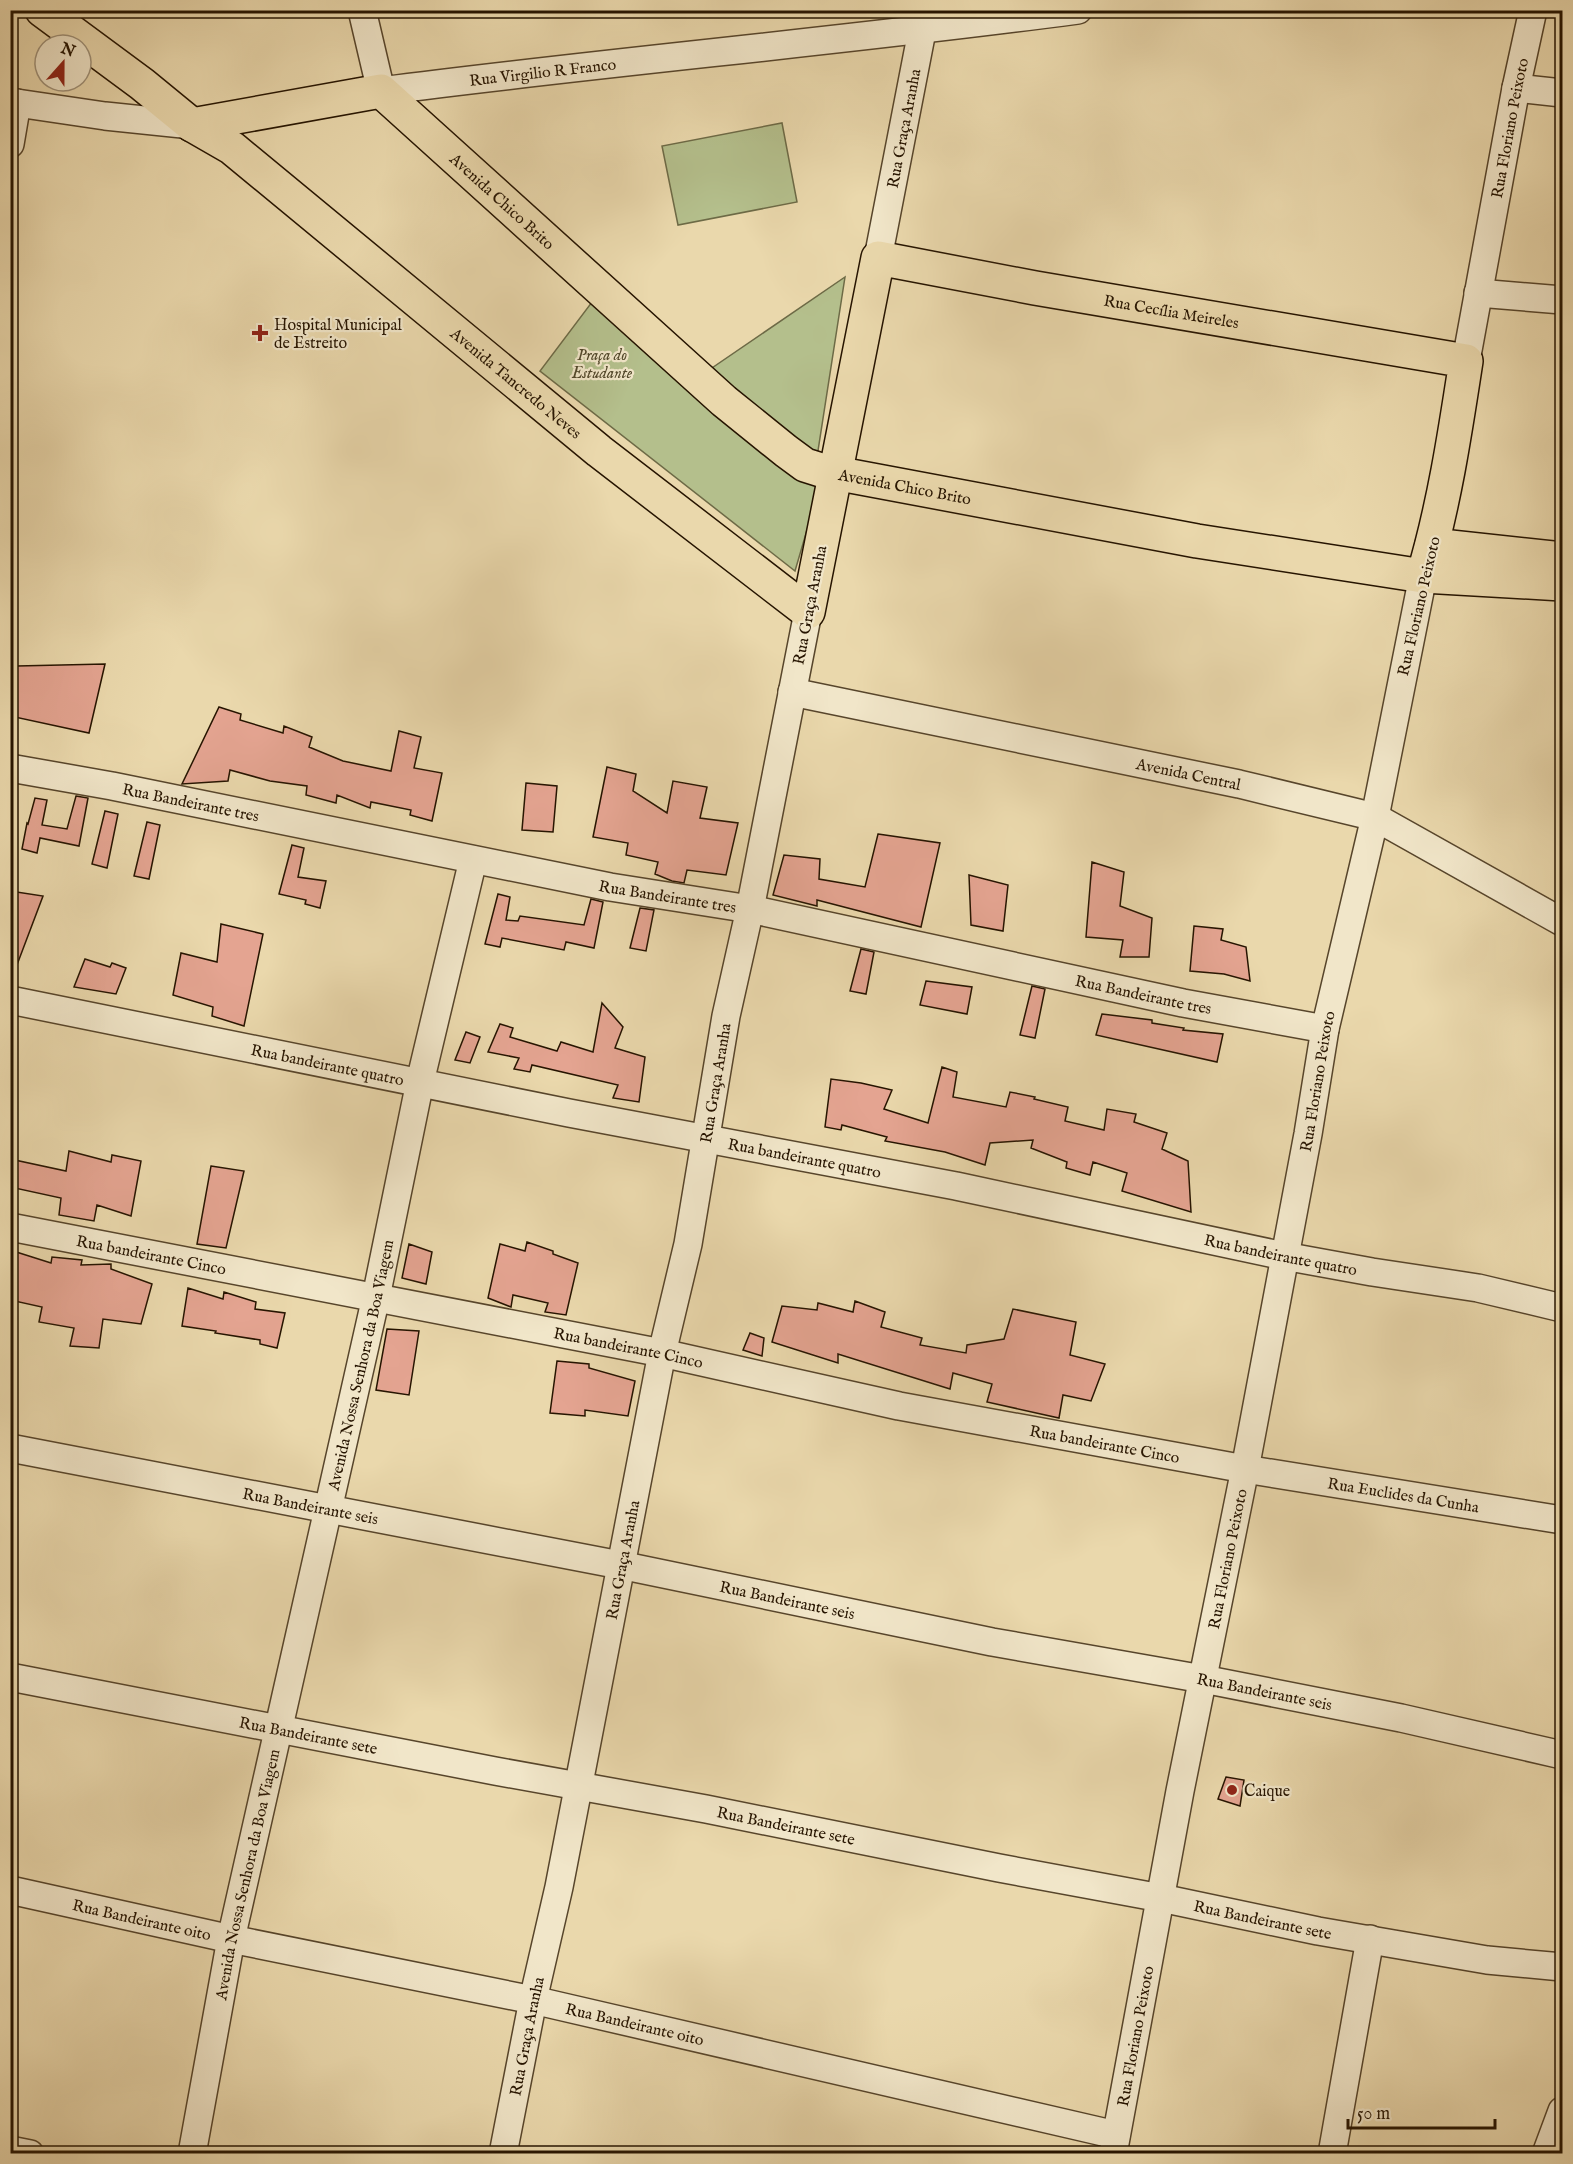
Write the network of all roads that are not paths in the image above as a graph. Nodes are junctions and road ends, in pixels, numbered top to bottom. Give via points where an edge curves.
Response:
1 (42, 10) edge
2 (73, 10) edge
3 (362, 10) edge
4 (1078, 10) edge
5 (1533, 10) edge
6 (922, 21) edge
7 (1516, 88) junction
8 (381, 91) junction
9 (1563, 93) edge
10 (14, 103) edge
11 (203, 123) junction
12 (10, 144) edge
13 (878, 258) junction
14 (1478, 293) junction
15 (1563, 300) edge
16 (1466, 361) junction
17 (835, 473) junction
18 (1432, 545) junction
19 (1563, 559) edge
20 (1423, 576) junction
21 (1563, 584) edge
22 (808, 612) junction
23 (792, 692) junction
24 (10, 768) edge
25 (1375, 817) junction
26 (473, 860) junction
27 (750, 909) junction
28 (1563, 922) edge
29 (10, 1000) edge
30 (1324, 1029) junction
31 (420, 1082) junction
32 (704, 1138) junction
33 (10, 1227) edge
34 (1284, 1256) junction
35 (376, 1297) junction
36 (1563, 1308) edge
37 (662, 1353) junction
38 (10, 1448) edge
39 (1245, 1469) junction
40 (327, 1510) junction
41 (1563, 1520) edge
42 (620, 1565) junction
43 (10, 1677) edge
44 (1203, 1679) junction
45 (279, 1730) junction
46 (1563, 1755) edge
47 (578, 1785) junction
48 (10, 1890) edge
49 (1161, 1898) junction
50 (231, 1939) junction
51 (1370, 1940) junction
52 (1563, 1967) edge
53 (533, 2000) junction
54 (1114, 2144) edge
55 (10, 2150) edge
56 (30, 2154) edge
57 (192, 2154) edge
58 (503, 2154) edge
59 (1332, 2154) edge

1 - 11 main road, Avenida Tancredo Neves via 142,84
2 - 11 main road, Avenida Tancredo Neves
3 - 8 street
4 - 6 street, Rua Virgilio R Franco
5 - 7 street, Rua Floriano Peixoto
6 - 8 street, Rua Virgilio R Franco
6 - 13 street, Rua Graça Aranha
7 - 9 street
7 - 14 street, Rua Floriano Peixoto
8 - 11 main road, Rua Virgilio R Franco
8 - 17 main road, Avenida Chico Brito via 724,401 805,465
10 - 11 street, Rua Virgilio R Franco via 105,116
10 - 12 street
11 - 22 main road, Avenida Tancredo Neves via 599,451
13 - 16 main road, Rua Cecília Meireles
13 - 17 main road, Rua Graça Aranha
14 - 15 street
14 - 16 street, Rua Floriano Peixoto
16 - 18 main road, Rua Floriano Peixoto
17 - 20 main road, Avenida Chico Brito via 1197,542
17 - 22 main road, Rua Graça Aranha
18 - 19 main road
18 - 20 main road, Rua Floriano Peixoto
20 - 21 main road, Avenida Chico Brito
20 - 25 street, Rua Floriano Peixoto
22 - 23 street, Rua Graça Aranha
23 - 25 street, Avenida Central via 1239,784
23 - 27 street, Rua Graça Aranha
24 - 26 street, Rua Bandeirante tres
25 - 28 street, Avenida Central
25 - 30 street, Rua Floriano Peixoto
26 - 27 street, Rua Bandeirante tres
26 - 31 street, Avenida Nossa Senhora da Boa Viagem
27 - 30 street, Rua Bandeirante tres via 1183,1003
27 - 32 street, Rua Graça Aranha
29 - 31 street, Rua bandeirante quatro
30 - 34 street, Rua Floriano Peixoto
31 - 32 street, Rua bandeirante quatro
31 - 35 street, Avenida Nossa Senhora da Boa Viagem
32 - 34 street, Rua bandeirante quatro via 956,1186
32 - 37 street, Rua Graça Aranha via 688,1244
33 - 35 street, Rua bandeirante Cinco
34 - 36 street, Rua bandeirante quatro via 1478,1288
34 - 39 street, Rua Floriano Peixoto
35 - 37 street, Rua bandeirante Cinco
35 - 40 street, Avenida Nossa Senhora da Boa Viagem
37 - 39 street, Rua bandeirante Cinco via 899,1406
37 - 42 street, Rua Graça Aranha
38 - 40 street, Rua Bandeirante seis
39 - 41 street, Rua Euclides da Cunha
39 - 44 street, Rua Floriano Peixoto
40 - 42 street, Rua Bandeirante seis
40 - 45 street, Avenida Nossa Senhora da Boa Viagem
42 - 44 street, Rua Bandeirante seis via 992,1642
42 - 47 street, Rua Graça Aranha
43 - 45 street, Rua Bandeirante sete
44 - 46 street, Rua Bandeirante seis
44 - 49 street, Rua Floriano Peixoto
45 - 47 street, Rua Bandeirante sete
45 - 50 street, Avenida Nossa Senhora da Boa Viagem
47 - 49 street, Rua Bandeirante sete
47 - 53 street, Rua Graça Aranha
48 - 50 street, Rua Bandeirante oito
49 - 51 street, Rua Bandeirante sete
49 - 54 street, Rua Floriano Peixoto
50 - 53 street, Rua Bandeirante oito
50 - 57 street, Avenida Nossa Senhora da Boa Viagem
51 - 52 street, Rua Bandeirante sete via 1487,1960
51 - 59 street
53 - 54 street, Rua Bandeirante oito
53 - 58 street, Rua Graça Aranha
55 - 56 street

